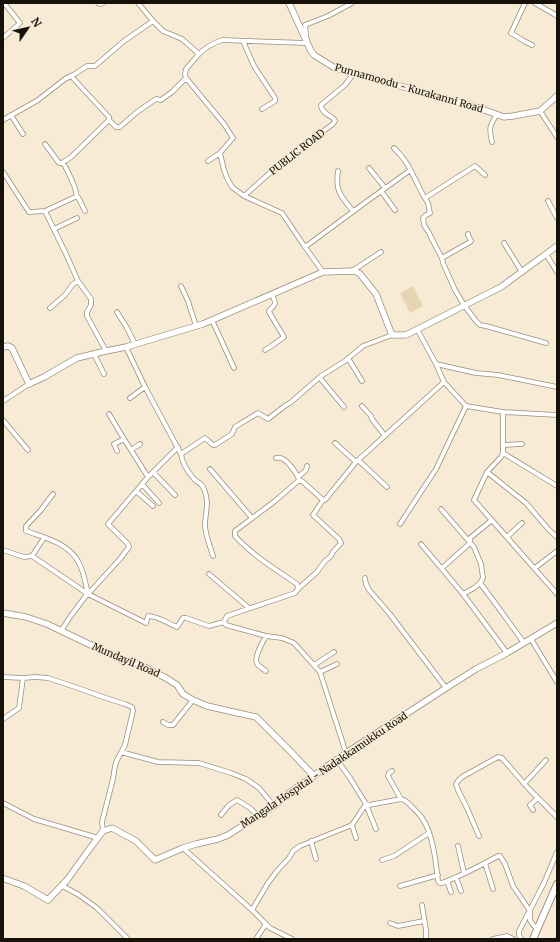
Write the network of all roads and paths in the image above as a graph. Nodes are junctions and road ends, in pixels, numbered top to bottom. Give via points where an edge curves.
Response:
1 (4, 3) edge
2 (98, 3) edge
3 (103, 3) edge
4 (138, 3) edge
5 (289, 3) edge
6 (352, 3) edge
7 (526, 3) edge
8 (535, 3) edge
9 (345, 5) edge
10 (557, 16) edge
11 (153, 21) junction
12 (3, 38) edge
13 (243, 41) junction
14 (307, 43) junction
15 (532, 45) dead end
16 (199, 54) junction
17 (354, 73) junction
18 (71, 76) junction
19 (186, 78) junction
20 (557, 96) edge
21 (262, 110) dead end
22 (540, 111) junction
23 (497, 114) junction
24 (11, 116) junction
25 (3, 120) edge
26 (109, 120) junction
27 (23, 134) dead end
28 (557, 137) edge
29 (492, 142) dead end
30 (45, 144) dead end
31 (394, 148) dead end
32 (220, 153) junction
33 (208, 161) dead end
34 (64, 162) junction
35 (369, 168) dead end
36 (338, 171) dead end
37 (411, 171) junction
38 (3, 172) edge
39 (485, 175) dead end
40 (383, 190) junction
41 (77, 196) junction
42 (244, 196) junction
43 (425, 198) junction
44 (548, 202) dead end
45 (85, 210) dead end
46 (395, 210) dead end
47 (45, 211) junction
48 (353, 211) junction
49 (77, 218) dead end
50 (557, 218) edge
51 (54, 229) junction
52 (468, 234) dead end
53 (504, 243) dead end
54 (557, 246) edge
55 (305, 247) junction
56 (381, 252) dead end
57 (546, 254) junction
58 (442, 258) junction
59 (352, 271) junction
60 (324, 272) junction
61 (522, 272) junction
62 (557, 272) edge
63 (78, 281) junction
64 (181, 286) dead end
65 (272, 294) junction
66 (464, 305) junction
67 (50, 308) dead end
68 (117, 312) dead end
69 (212, 320) junction
70 (196, 326) junction
71 (417, 329) junction
72 (392, 335) junction
73 (135, 344) junction
74 (546, 344) dead end
75 (3, 347) edge
76 (126, 347) junction
77 (265, 350) dead end
78 (106, 351) junction
79 (94, 354) junction
80 (348, 358) junction
81 (436, 364) junction
82 (234, 368) dead end
83 (104, 374) dead end
84 (320, 378) junction
85 (362, 381) dead end
86 (444, 382) junction
87 (29, 384) junction
88 (145, 387) junction
89 (557, 387) edge
90 (130, 398) dead end
91 (3, 401) edge
92 (362, 406) dead end
93 (466, 406) junction
94 (344, 407) dead end
95 (503, 412) junction
96 (109, 414) dead end
97 (557, 415) edge
98 (3, 420) edge
99 (385, 436) junction
100 (124, 440) junction
101 (335, 443) dead end
102 (140, 444) dead end
103 (522, 444) dead end
104 (503, 445) junction
105 (178, 447) junction
106 (28, 450) dead end
107 (130, 450) junction
108 (117, 451) dead end
109 (503, 453) junction
110 (181, 454) junction
111 (276, 458) dead end
112 (357, 461) junction
113 (306, 466) dead end
114 (210, 469) dead end
115 (153, 472) junction
116 (487, 472) junction
117 (148, 477) junction
118 (299, 479) junction
119 (142, 484) junction
120 (557, 486) edge
121 (387, 487) dead end
122 (136, 491) junction
123 (53, 494) dead end
124 (175, 495) dead end
125 (324, 500) junction
126 (159, 503) dead end
127 (153, 506) dead end
128 (441, 508) dead end
129 (252, 518) junction
130 (492, 520) junction
131 (522, 523) dead end
132 (400, 524) dead end
133 (507, 537) junction
134 (557, 537) edge
135 (44, 538) junction
136 (470, 543) junction
137 (421, 544) dead end
138 (3, 550) edge
139 (557, 551) edge
140 (32, 556) junction
141 (213, 556) dead end
142 (442, 568) junction
143 (535, 568) junction
144 (209, 574) dead end
145 (365, 578) dead end
146 (480, 583) junction
147 (298, 589) junction
148 (88, 594) junction
149 (463, 594) junction
150 (557, 594) edge
151 (249, 608) junction
152 (3, 612) edge
153 (224, 622) junction
154 (557, 623) edge
155 (61, 631) junction
156 (266, 636) junction
157 (531, 638) junction
158 (524, 643) junction
159 (334, 652) dead end
160 (507, 653) junction
161 (337, 664) dead end
162 (314, 665) junction
163 (266, 671) dead end
164 (320, 672) junction
165 (3, 677) edge
166 (23, 678) junction
167 (557, 682) edge
168 (446, 688) junction
169 (193, 700) junction
170 (3, 719) edge
171 (163, 722) dead end
172 (121, 752) junction
173 (346, 753) junction
174 (337, 760) junction
175 (546, 760) dead end
176 (392, 771) dead end
177 (314, 776) junction
178 (524, 784) junction
179 (538, 798) junction
180 (401, 799) junction
181 (3, 803) edge
182 (366, 804) junction
183 (274, 806) junction
184 (533, 810) dead end
185 (221, 815) dead end
186 (258, 816) junction
187 (557, 817) edge
188 (352, 826) junction
189 (376, 829) dead end
190 (103, 831) junction
191 (429, 833) junction
192 (479, 836) dead end
193 (98, 838) junction
194 (356, 838) dead end
195 (311, 841) junction
196 (458, 846) dead end
197 (183, 848) junction
198 (557, 852) edge
199 (316, 859) dead end
200 (382, 860) dead end
201 (485, 863) junction
202 (464, 874) junction
203 (438, 876) junction
204 (456, 877) junction
205 (3, 879) edge
206 (447, 881) junction
207 (557, 884) edge
208 (61, 885) junction
209 (400, 886) dead end
210 (493, 889) dead end
211 (461, 891) dead end
212 (451, 892) dead end
213 (422, 905) dead end
214 (252, 910) junction
215 (530, 911) junction
216 (424, 921) junction
217 (390, 923) dead end
218 (266, 924) junction
219 (537, 928) junction
220 (128, 939) edge
221 (256, 939) edge
222 (292, 939) edge
223 (426, 939) edge
224 (493, 939) edge
225 (513, 939) edge
226 (521, 939) edge
227 (533, 939) edge

1 - 12 street via 20,24
2 - 3 street
4 - 11 street
5 - 14 main road, Punnamoodu - Kurakanni Road
6 - 9 street
7 - 15 street via 511,33
8 - 10 street
9 - 14 street via 328,16 305,25
11 - 16 street via 163,31 182,39
11 - 18 street via 95,66 87,66
13 - 14 street
13 - 16 street via 222,40
13 - 21 street via 254,66 275,98 275,101
14 - 17 main road, Punnamoodu - Kurakanni Road via 313,53 323,61 335,68
16 - 19 street via 186,69
17 - 23 main road, Punnamoodu - Kurakanni Road
17 - 42 street, PUBLIC ROAD via 321,105 322,110 334,119 333,124 289,156
18 - 24 street
18 - 26 street
19 - 26 street via 172,92 161,100 156,99 119,127
19 - 32 street via 233,138
20 - 22 main road
22 - 23 main road, Punnamoodu - Kurakanni Road via 513,116
22 - 28 street
23 - 29 street via 490,126
24 - 25 street
24 - 27 street
26 - 34 street
30 - 34 street via 59,163
31 - 37 street
32 - 33 street
32 - 42 street via 230,183
34 - 41 street
35 - 40 street
36 - 48 street via 339,192
37 - 40 street
37 - 43 street
38 - 47 street via 29,212
39 - 43 street via 475,166
40 - 46 street
40 - 48 street
41 - 45 street
41 - 47 street
42 - 55 street via 282,213
43 - 58 street via 430,213 423,218 424,225
44 - 50 street
47 - 51 street
48 - 55 street
49 - 51 street
51 - 63 street
52 - 58 street via 470,242
53 - 61 street
54 - 57 main road
55 - 60 street
56 - 59 street
57 - 61 main road
57 - 62 street
58 - 66 street
59 - 60 main road
59 - 72 main road via 360,274 376,294
60 - 65 main road
61 - 66 main road via 501,287
63 - 67 street
63 - 78 street via 91,299 87,316
64 - 70 street
65 - 69 main road
65 - 77 street via 275,304 269,312 284,337
66 - 71 main road
66 - 74 street via 480,326
68 - 73 street
69 - 70 main road
69 - 82 street
70 - 73 main road
71 - 72 main road via 406,334
71 - 81 street
72 - 80 street via 363,346
73 - 76 main road
75 - 87 main road via 12,348
76 - 78 main road
76 - 88 street
78 - 79 main road
79 - 83 street
79 - 87 main road via 77,358
80 - 84 street
80 - 85 street
81 - 86 street
81 - 89 street
84 - 94 street
84 - 110 street via 268,419 258,413 235,427 232,434 215,445 205,438
86 - 93 street
86 - 99 street
87 - 91 street
88 - 90 street
88 - 105 street
92 - 99 street
93 - 95 street
93 - 132 street via 436,468
95 - 97 street
95 - 104 street
96 - 100 street
98 - 106 street
99 - 112 street
100 - 107 street
100 - 108 street via 114,444
101 - 112 street
102 - 107 street
103 - 104 street
104 - 109 street
105 - 110 street
105 - 115 street
107 - 117 street
109 - 116 street
109 - 120 street
110 - 141 street via 182,460 194,479 201,483 208,499 205,525
111 - 118 street via 283,459
112 - 121 street
112 - 125 street
113 - 118 street
114 - 129 street
115 - 117 street
115 - 124 street
116 - 130 street via 474,500
116 - 134 street via 526,503
117 - 119 street
118 - 125 street
118 - 129 street
119 - 122 street
119 - 126 street
122 - 127 street
122 - 148 street via 108,524 129,547
123 - 135 street via 26,526 26,531
125 - 147 street via 313,515 341,543 317,572
128 - 136 street
129 - 147 street via 235,531 235,536 254,554 297,584
130 - 133 street
130 - 136 street via 470,538
131 - 133 street
133 - 143 street
135 - 140 street
135 - 148 street via 61,545 73,554 79,563
136 - 142 street
136 - 146 street via 481,564 483,578
137 - 142 street
138 - 140 street via 24,557
139 - 143 street
140 - 148 street
142 - 149 street
143 - 150 street
144 - 151 street
145 - 168 street via 369,590
146 - 149 street
146 - 158 street
147 - 151 street via 295,593
148 - 153 street via 146,623 148,616 159,618 177,627 183,618 209,626
148 - 155 street
149 - 160 street
151 - 153 street via 227,616
152 - 155 main road, Mundayil Road via 26,617
153 - 156 street
154 - 157 main road, Mangala Hospital - Nadakkamukku Road
155 - 169 main road, Mundayil Road via 166,678
156 - 162 street via 294,643
156 - 163 street via 255,661
157 - 158 main road, Mangala Hospital - Nadakkamukku Road
157 - 167 street
158 - 160 main road, Mangala Hospital - Nadakkamukku Road
159 - 162 street
160 - 168 main road, Mangala Hospital - Nadakkamukku Road
161 - 164 street
162 - 164 street
164 - 173 street
165 - 166 street
166 - 170 street via 18,708
166 - 172 street via 48,678 132,707 126,740
168 - 173 main road, Mangala Hospital - Nadakkamukku Road
169 - 171 street via 172,725
169 - 177 main road, Mundayil Road via 207,706 256,717
172 - 183 street via 158,762 199,764 231,773 259,788
172 - 190 street via 115,766 102,822
173 - 174 main road, Mangala Hospital - Nadakkamukku Road
174 - 177 main road, Mangala Hospital - Nadakkamukku Road
174 - 182 street
175 - 178 street
176 - 180 street via 388,776
177 - 183 main road, Mangala Hospital - Nadakkamukku Road
178 - 179 street
178 - 192 street via 499,757 458,781 457,787
179 - 184 street via 530,805
179 - 187 street
180 - 182 street
180 - 191 street via 417,811
181 - 193 street via 34,819
182 - 188 street
182 - 189 street
183 - 186 main road, Mangala Hospital - Nadakkamukku Road
185 - 186 street via 227,806 237,800
186 - 197 main road, Mangala Hospital - Nadakkamukku Road via 223,837
188 - 194 street
188 - 195 street
190 - 193 main road
190 - 197 main road, Mangala Hospital - Nadakkamukku Road via 112,828 136,841 155,860
191 - 200 street via 394,856
191 - 203 street
193 - 208 main road
195 - 199 street
195 - 214 street via 293,851 268,883
196 - 202 street
197 - 214 street
198 - 215 street
201 - 202 street
201 - 210 street
201 - 215 street via 500,856 513,886
202 - 204 street
203 - 206 street via 440,883
203 - 209 street
204 - 206 street
204 - 211 street
205 - 208 main road via 24,886 48,900
206 - 212 street
207 - 219 main road
208 - 220 street via 97,908
213 - 216 street
214 - 218 street
215 - 219 street via 530,920
215 - 226 street via 519,932
216 - 217 street via 398,926
216 - 223 street
218 - 221 street
218 - 222 street
219 - 227 main road
224 - 225 street via 508,936

